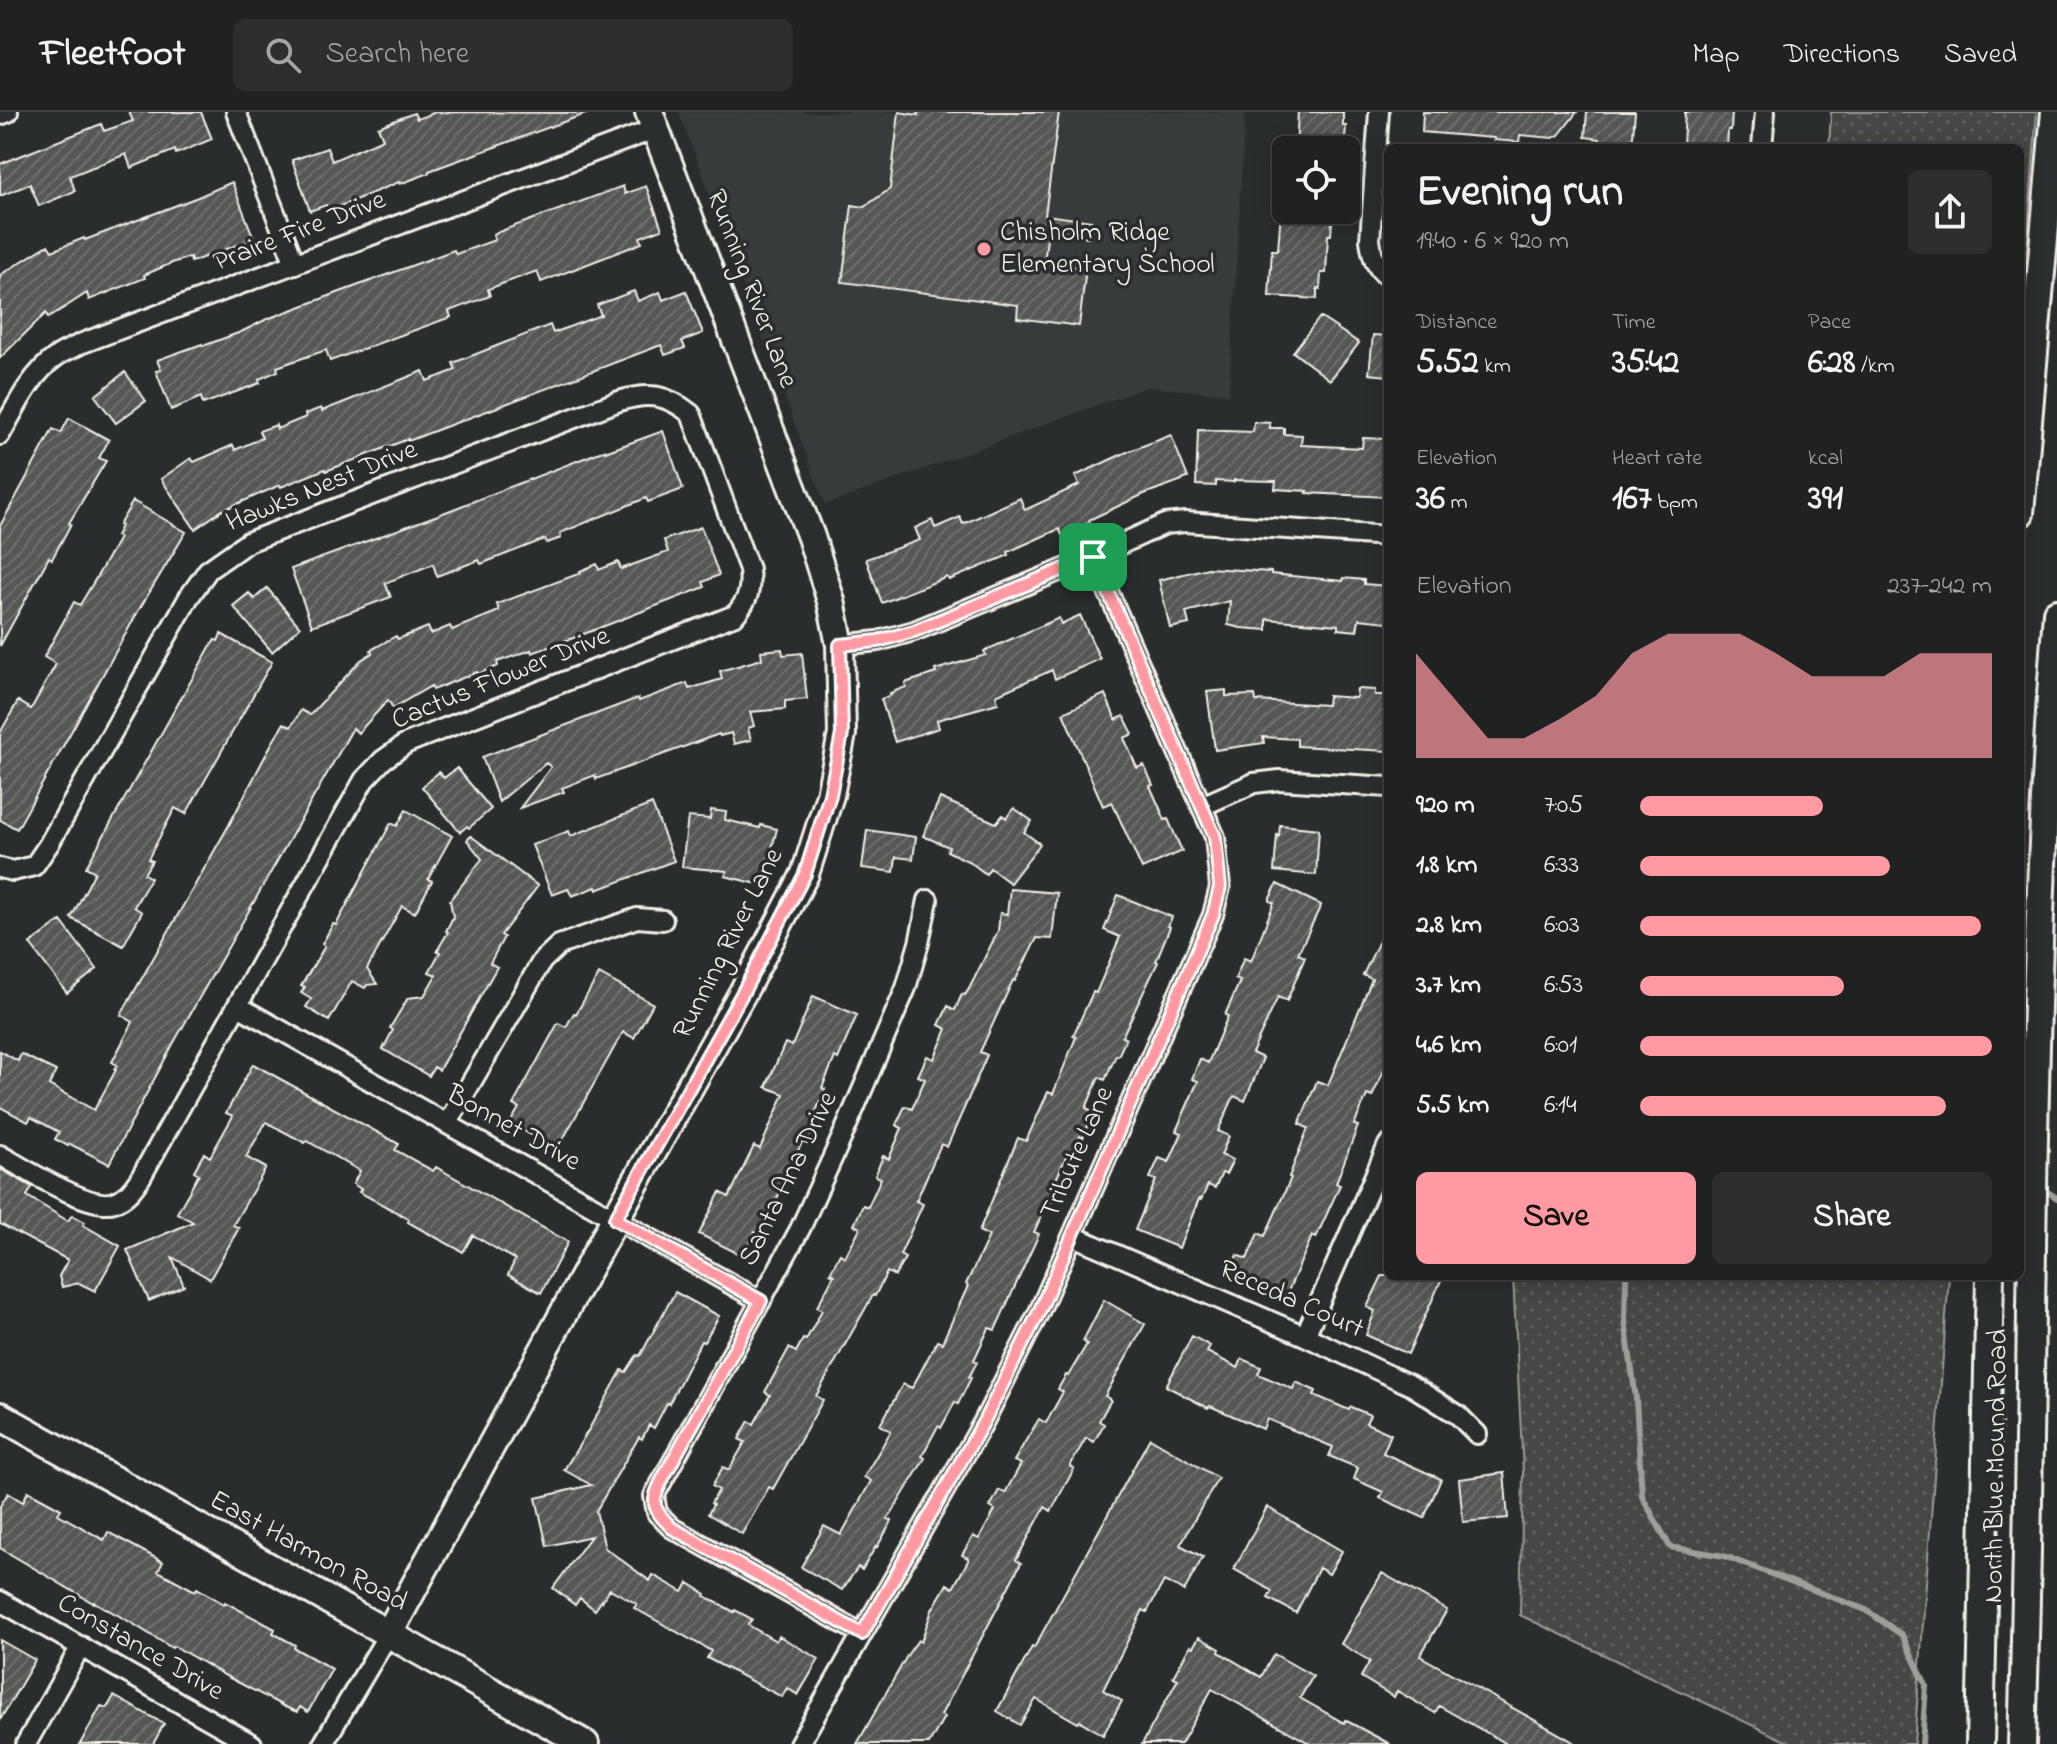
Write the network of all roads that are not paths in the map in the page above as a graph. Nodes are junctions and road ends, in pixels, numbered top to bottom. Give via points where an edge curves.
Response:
1 (8, 112) edge
2 (236, 112) edge
3 (1379, 112) edge
4 (1765, 112) edge
5 (2055, 112) edge
6 (0, 115) edge
7 (652, 120) edge
8 (1762, 144) edge
9 (295, 264) junction
10 (1384, 275) edge
11 (0, 435) edge
12 (2024, 467) edge
13 (721, 491) joint
14 (1384, 536) edge
15 (1093, 557) junction
16 (2057, 613) edge
17 (840, 645) junction
18 (1384, 787) edge
19 (1202, 806) junction
20 (0, 868) edge
21 (928, 900) dead end
22 (663, 920) dead end
23 (238, 1006) junction
24 (447, 1124) junction
25 (1384, 1154) edge
26 (0, 1155) edge
27 (615, 1219) junction
28 (1073, 1236) junction
29 (1990, 1280) edge
30 (761, 1301) junction
31 (1305, 1336) junction
32 (0, 1416) edge
33 (1477, 1434) dead end
34 (0, 1601) edge
35 (389, 1633) junction
36 (862, 1634) junction
37 (81, 1646) junction
38 (26, 1744) edge
39 (252, 1744) edge
40 (323, 1744) edge
41 (585, 1744) edge
42 (799, 1744) edge
43 (1980, 1744) edge
44 (2022, 1744) edge

1 - 6 street
2 - 9 street
3 - 10 street via 1370,240 1373,261
4 - 8 street
5 - 12 main road
7 - 9 street, Praire Fire Drive
7 - 17 main road, Running River Lane via 811,537
9 - 11 street, Praire Fire Drive via 58,355 25,391
13 - 20 street, Hawks Nest Drive via 691,414 677,402 639,395 248,542 208,570 189,597 34,866
13 - 23 street, Cactus Flower Drive via 749,569 750,588 735,615 407,743 383,760 364,780
14 - 15 street via 1185,522 1165,524
15 - 17 street via 914,631
15 - 19 street, Tribute Lane
16 - 44 main road, North Blue Mound Road via 2037,962
17 - 27 main road, Running River Lane via 842,734 805,874
18 - 19 street via 1280,780 1254,783
19 - 28 street, Tribute Lane via 1219,861 1213,915
21 - 30 street, Santa Ana Drive via 906,988 800,1229
22 - 24 street via 637,918 559,945 542,961
23 - 24 street, Bonnet Drive
23 - 26 street, Cactus Flower Drive via 129,1194 113,1203 94,1203
24 - 27 street, Bonnet Drive
25 - 31 street
27 - 30 street, Bonnet Drive
27 - 35 main road, Running River Lane
28 - 31 street, Receda Court
28 - 36 street, Tribute Lane via 983,1423
29 - 43 main road, North Blue Mound Road
30 - 36 street, Santa Ana Drive via 654,1496 657,1513 672,1528
31 - 33 street, Receda Court via 1434,1398
32 - 35 main road, East Harmon Road
34 - 37 street, Constance Drive
35 - 40 street, Running River Lane
35 - 41 main road, East Harmon Road
36 - 42 street, Tribute Lane
37 - 38 street
37 - 39 street, Constance Drive

